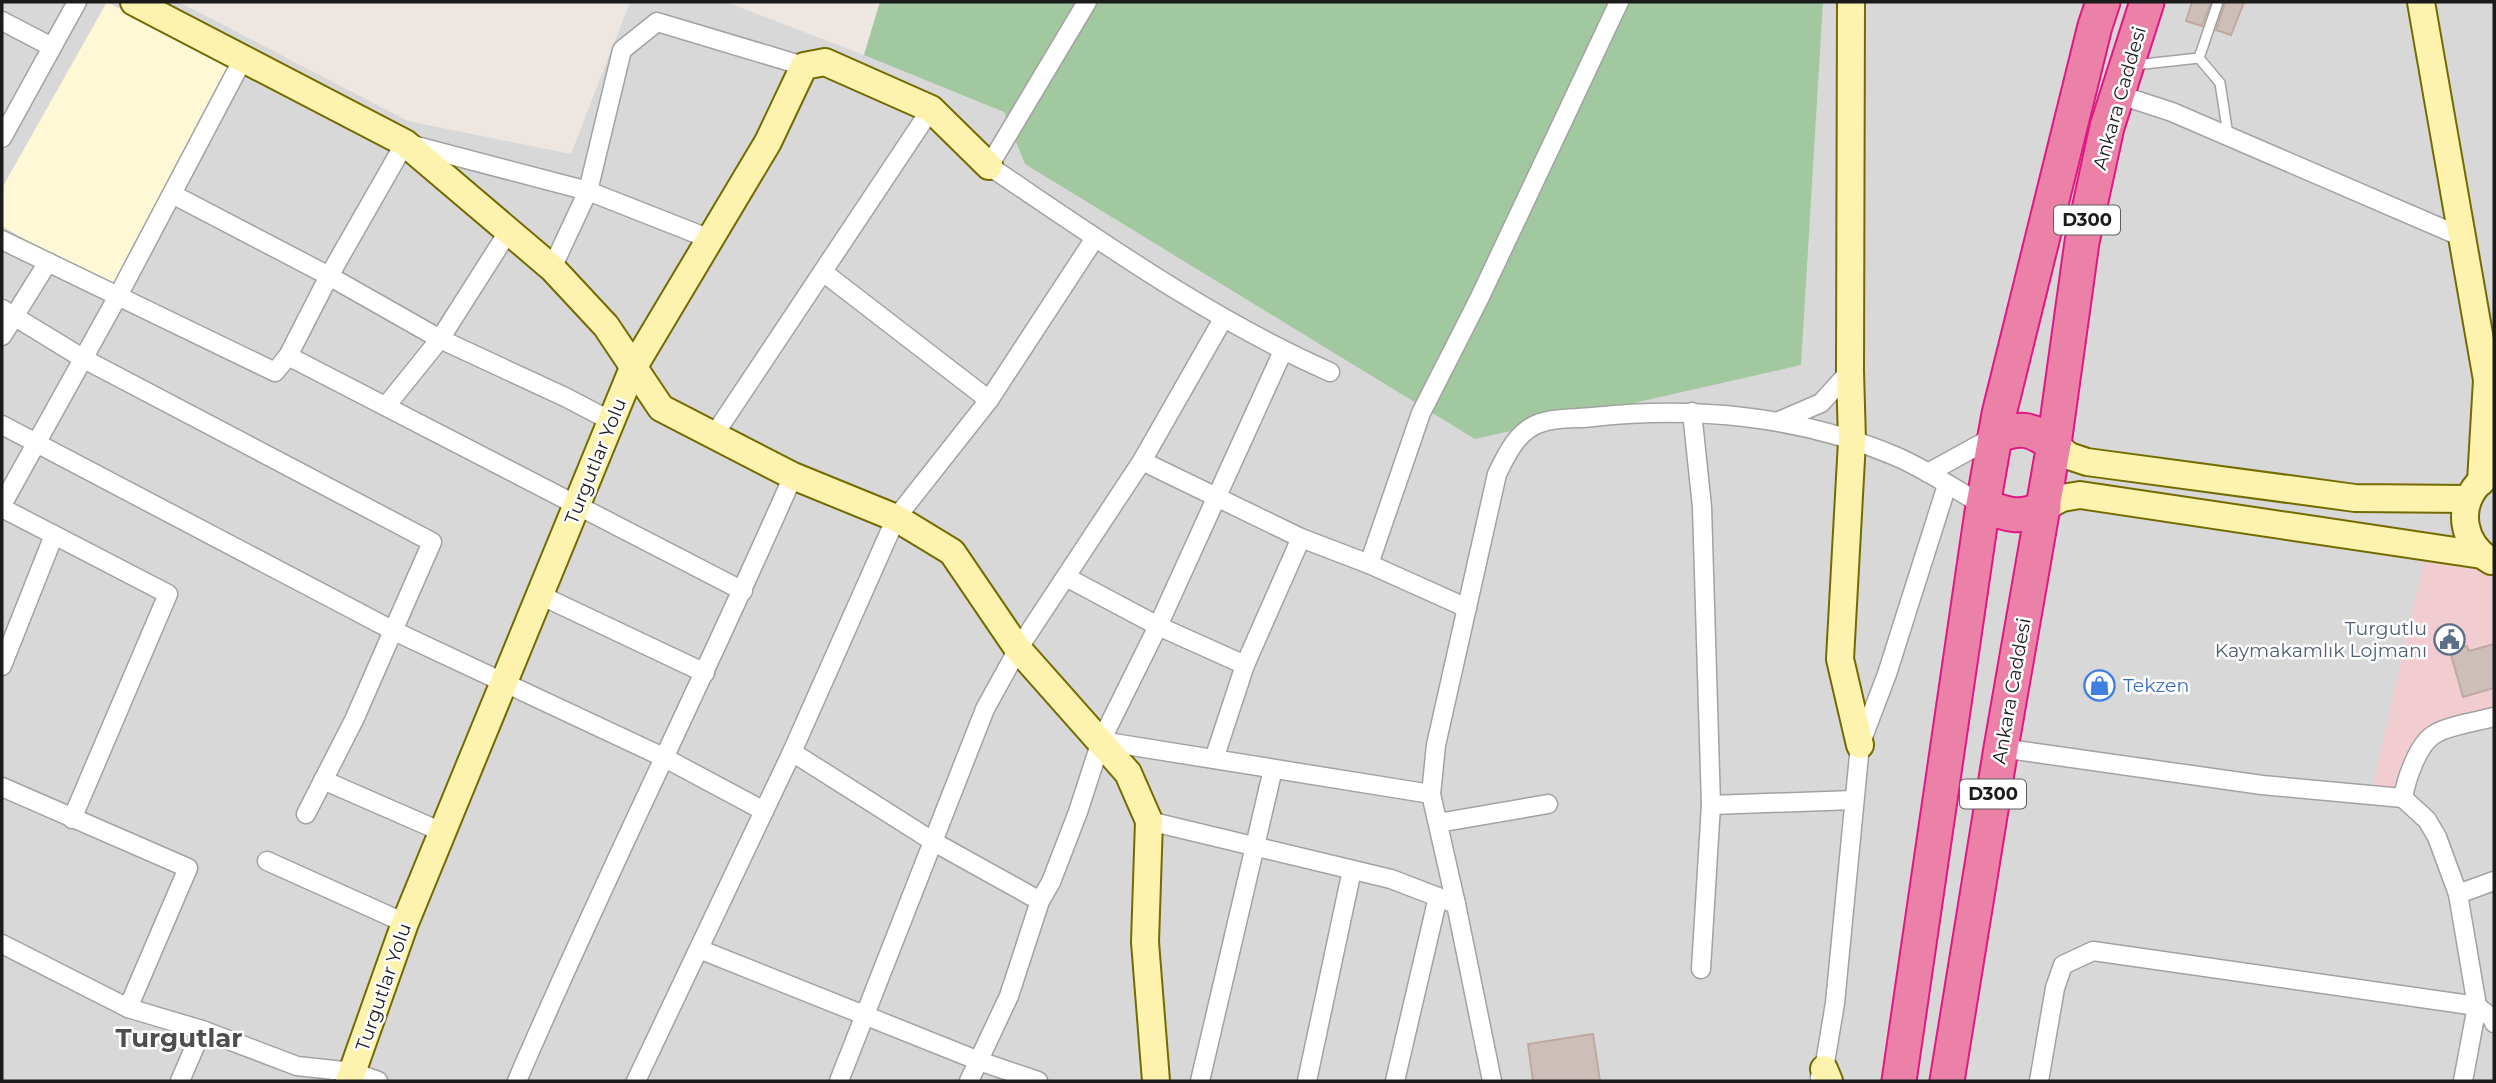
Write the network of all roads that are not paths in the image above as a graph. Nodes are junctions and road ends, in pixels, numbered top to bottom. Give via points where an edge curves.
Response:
1 (76, 2) edge
2 (134, 2) edge
3 (1087, 2) edge
4 (1619, 2) edge
5 (1851, 2) edge
6 (2103, 2) edge
7 (2147, 2) edge
8 (2218, 2) edge
9 (2421, 2) edge
10 (2, 21) edge
11 (52, 47) junction
12 (2199, 58) junction
13 (243, 60) junction
14 (804, 66) junction
15 (2122, 80) junction
16 (931, 109) junction
17 (3, 132) edge
18 (2228, 137) junction
19 (405, 143) junction
20 (989, 166) junction
21 (588, 191) junction
22 (172, 194) junction
23 (508, 232) junction
24 (2462, 237) junction
25 (1095, 238) junction
26 (710, 239) junction
27 (2, 240) edge
28 (48, 262) junction
29 (552, 268) junction
30 (823, 272) junction
31 (329, 276) junction
32 (118, 296) junction
33 (8, 312) edge
34 (1223, 319) junction
35 (2, 336) edge
36 (440, 339) junction
37 (1283, 351) junction
38 (288, 356) junction
39 (84, 359) junction
40 (633, 368) junction
41 (1850, 371) junction
42 (1330, 372) dead end
43 (2491, 387) edge
44 (989, 400) junction
45 (386, 406) junction
46 (1692, 412) junction
47 (611, 421) junction
48 (1779, 421) junction
49 (2, 425) edge
50 (714, 435) junction
51 (1995, 436) junction
52 (1852, 442) junction
53 (2054, 444) junction
54 (37, 446) junction
55 (1142, 461) junction
56 (1928, 473) junction
57 (793, 477) junction
58 (1947, 485) junction
59 (2481, 485) edge
60 (1218, 498) junction
61 (577, 505) junction
62 (1983, 505) junction
63 (2, 507) edge
64 (2044, 508) junction
65 (896, 519) junction
66 (54, 535) junction
67 (1301, 537) junction
68 (2488, 559) edge
69 (1369, 564) junction
70 (1066, 577) junction
71 (743, 591) junction
72 (540, 595) junction
73 (1467, 608) junction
74 (1158, 626) junction
75 (392, 630) junction
76 (1018, 649) junction
77 (1245, 665) junction
78 (2, 666) edge
79 (705, 673) junction
80 (503, 684) junction
81 (2494, 716) edge
82 (1101, 741) junction
83 (1860, 745) junction
84 (2001, 748) junction
85 (792, 752) junction
86 (665, 758) junction
87 (1214, 760) junction
88 (1273, 769) junction
89 (323, 780) junction
90 (2, 787) edge
91 (1431, 794) junction
92 (2403, 798) junction
93 (1854, 800) junction
94 (1548, 804) dead end
95 (1711, 805) junction
96 (764, 811) junction
97 (306, 814) dead end
98 (72, 819) junction
99 (1149, 821) junction
100 (1438, 823) junction
101 (442, 832) junction
102 (934, 842) junction
103 (1255, 848) junction
104 (267, 861) dead end
105 (1352, 870) junction
106 (2494, 881) edge
107 (2458, 894) junction
108 (1438, 897) junction
109 (1040, 901) junction
110 (1456, 905) junction
111 (405, 923) junction
112 (2, 944) edge
113 (699, 948) junction
114 (1701, 969) dead end
115 (2477, 1006) junction
116 (128, 1009) junction
117 (864, 1016) junction
118 (2494, 1023) edge
119 (202, 1030) junction
120 (979, 1061) junction
121 (351, 1077) edge
122 (1824, 1077) edge
123 (180, 1081) edge
124 (378, 1081) edge
125 (517, 1081) edge
126 (636, 1081) edge
127 (839, 1081) edge
128 (970, 1081) edge
129 (1038, 1081) edge
130 (1156, 1081) edge
131 (1200, 1081) edge
132 (1307, 1081) edge
133 (1395, 1081) edge
134 (1492, 1081) edge
135 (1899, 1081) edge
136 (1947, 1081) edge
137 (2039, 1081) edge
138 (2463, 1081) edge

1 - 11 street
2 - 13 street
3 - 20 street
4 - 69 street via 1421,413
5 - 41 street
6 - 51 highway, Ankara Caddesi / D300
7 - 15 highway, Ankara Caddesi / D300
8 - 12 lane
9 - 24 street
10 - 11 street
11 - 17 street
12 - 15 lane
12 - 18 lane via 2220,83
13 - 19 street
13 - 22 street
14 - 16 street via 825,62
14 - 21 street via 657,22 622,50
14 - 26 street, Turgutlar Yolu via 768,142
15 - 18 street via 2172,113
15 - 53 highway, Ankara Caddesi / D300 via 2082,242
16 - 20 street
16 - 30 street
18 - 24 street
19 - 21 street
19 - 23 street
19 - 31 street
20 - 25 street
21 - 26 street
21 - 29 street
22 - 31 street
22 - 32 street
23 - 29 street
23 - 36 street
24 - 43 street
25 - 34 street
25 - 44 street
26 - 40 street, Turgutlar Yolu
27 - 28 street
28 - 32 street
28 - 33 street
29 - 40 street via 606,326
30 - 44 street
30 - 50 street
31 - 36 street
31 - 38 street
32 - 38 street via 275,372
32 - 39 street
33 - 35 street
33 - 39 street
34 - 37 street
34 - 55 street
36 - 45 street
36 - 47 street
37 - 42 street
37 - 60 street
38 - 45 street
39 - 54 street
39 - 75 street via 432,542
40 - 47 street, Turgutlar Yolu
40 - 50 street via 661,408
41 - 48 street via 1821,403
41 - 52 street
43 - 59 street
44 - 65 street
45 - 61 street
46 - 48 street
46 - 73 street via 1638,412 1540,423 1513,442 1497,474
46 - 95 street via 1702,507
47 - 61 street, Turgutlar Yolu
48 - 52 street
49 - 54 street
50 - 57 street
51 - 53 highway via 2027,429
51 - 56 street
51 - 62 highway, Ankara Caddesi / D300
52 - 56 street
52 - 83 street via 1840,659
53 - 59 street via 2087,462 2356,498
53 - 64 highway, Ankara Caddesi / D300
54 - 63 street
54 - 75 street
55 - 60 street
55 - 70 street
56 - 58 street
57 - 65 street
57 - 71 street
58 - 62 street
58 - 83 street
59 - 68 street via 2464,514 2472,544
60 - 67 street
60 - 74 street
61 - 71 street
61 - 72 street, Turgutlar Yolu
62 - 64 highway via 2017,516
62 - 135 highway, Ankara Caddesi / D300
63 - 66 street
64 - 68 street via 2080,495
64 - 84 highway, Ankara Caddesi / D300
65 - 76 street via 952,552
65 - 85 street
66 - 78 street
66 - 98 street via 168,594
67 - 69 street
67 - 77 street
69 - 73 street
70 - 74 street
70 - 76 street
71 - 79 street
72 - 79 street
72 - 80 street, Turgutlar Yolu
73 - 91 street via 1436,745
74 - 77 street
74 - 82 street
75 - 80 street
75 - 89 street
76 - 82 street
76 - 102 street via 985,709
77 - 87 street
79 - 86 street
80 - 86 street
80 - 101 street, Turgutlar Yolu
81 - 92 street via 2433,734 2407,776
82 - 87 street
82 - 99 street via 1128,773
82 - 109 street via 1078,812
83 - 93 street
84 - 92 street via 2262,785
84 - 136 highway, Ankara Caddesi / D300
85 - 96 street
85 - 102 street
86 - 96 street
86 - 125 street
87 - 88 street
88 - 91 street
88 - 103 street
89 - 97 street
89 - 101 street
90 - 98 street
91 - 100 street
92 - 107 street via 2427,820 2437,837
93 - 95 street
93 - 122 street
94 - 100 street
95 - 114 street
96 - 113 street
98 - 116 street via 188,868
99 - 103 street
99 - 130 street via 1145,942
100 - 110 street
101 - 111 street, Turgutlar Yolu
102 - 109 street
102 - 117 street
103 - 105 street
103 - 131 street
104 - 111 street
105 - 108 street
105 - 132 street
106 - 107 street
107 - 115 street
108 - 110 street
108 - 133 street
109 - 120 street via 1009,996
110 - 134 street
111 - 121 street, Turgutlar Yolu
112 - 116 street
113 - 117 street
113 - 126 street
115 - 118 street
115 - 137 street via 2093,951 2063,965
115 - 138 street
116 - 119 street
117 - 120 street
117 - 127 street
119 - 121 street via 297,1066
119 - 123 street
120 - 128 street
120 - 129 street
121 - 124 street

